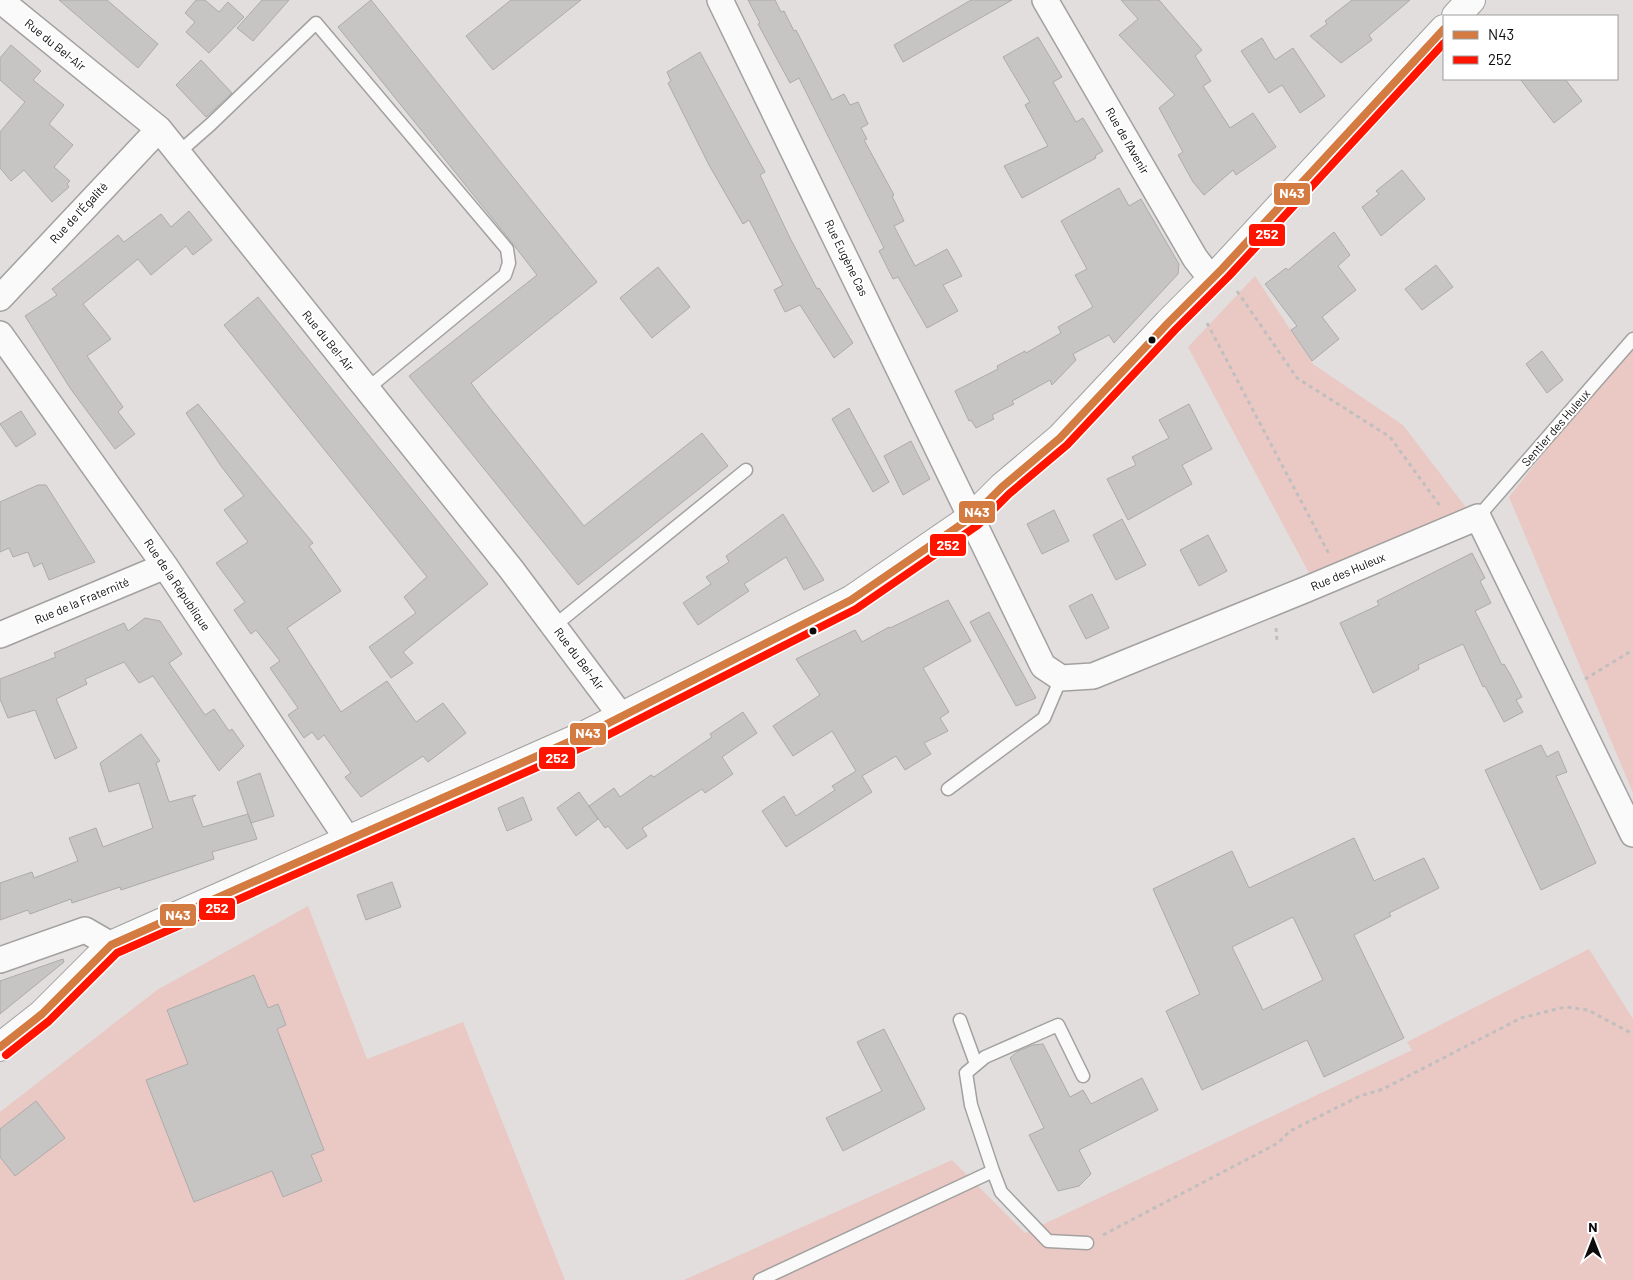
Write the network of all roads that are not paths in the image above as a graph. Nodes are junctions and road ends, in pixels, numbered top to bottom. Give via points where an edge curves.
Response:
1 (0, 0) edge
2 (720, 0) edge
3 (1046, 0) edge
4 (1471, 0) edge
5 (1457, 15) edge
6 (1443, 30) edge
7 (159, 129) junction
8 (178, 153) junction
9 (1209, 282) junction
10 (0, 298) edge
11 (0, 334) edge
12 (1633, 339) edge
13 (367, 389) junction
14 (746, 470) dead end
15 (972, 517) junction
16 (1478, 517) junction
17 (165, 566) junction
18 (554, 626) junction
19 (0, 635) edge
20 (1061, 678) junction
21 (621, 716) junction
22 (948, 790) dead end
23 (1633, 834) edge
24 (348, 840) junction
25 (111, 945) junction
26 (0, 960) edge
27 (960, 1020) dead end
28 (0, 1047) edge
29 (976, 1064) junction
30 (1083, 1076) dead end
31 (993, 1171) junction
32 (1086, 1243) road end
33 (766, 1279) edge

1 - 7 street, Rue du Bel-Air
2 - 15 street, Rue Eugène Cas
3 - 9 street, Rue de l'Avenir
4 - 5 street
6 - 9 street
7 - 8 street, Rue du Bel-Air
7 - 10 street, Rue de l'Égalité
8 - 13 street, Rue du Bel-Air
8 - 13 lane via 316,23 507,249 509,263 505,274
9 - 15 street via 1060,438
11 - 17 street, Rue de la République
12 - 16 lane, Sentier des Huleux
13 - 18 street, Rue du Bel-Air
14 - 18 lane
15 - 20 street via 1043,666
15 - 21 street via 851,600
16 - 20 street, Rue des Huleux via 1092,676
16 - 23 street
17 - 19 street, Rue de la Fraternité
17 - 24 street, Rue de la République
18 - 21 street, Rue du Bel-Air
20 - 22 lane via 1044,718
21 - 24 street
24 - 25 street
25 - 26 street via 85,930
25 - 28 street via 42,1014
27 - 29 lane
29 - 30 lane via 1058,1025
29 - 31 lane via 966,1073 971,1105
31 - 32 lane via 1001,1192 1048,1241
31 - 33 lane

